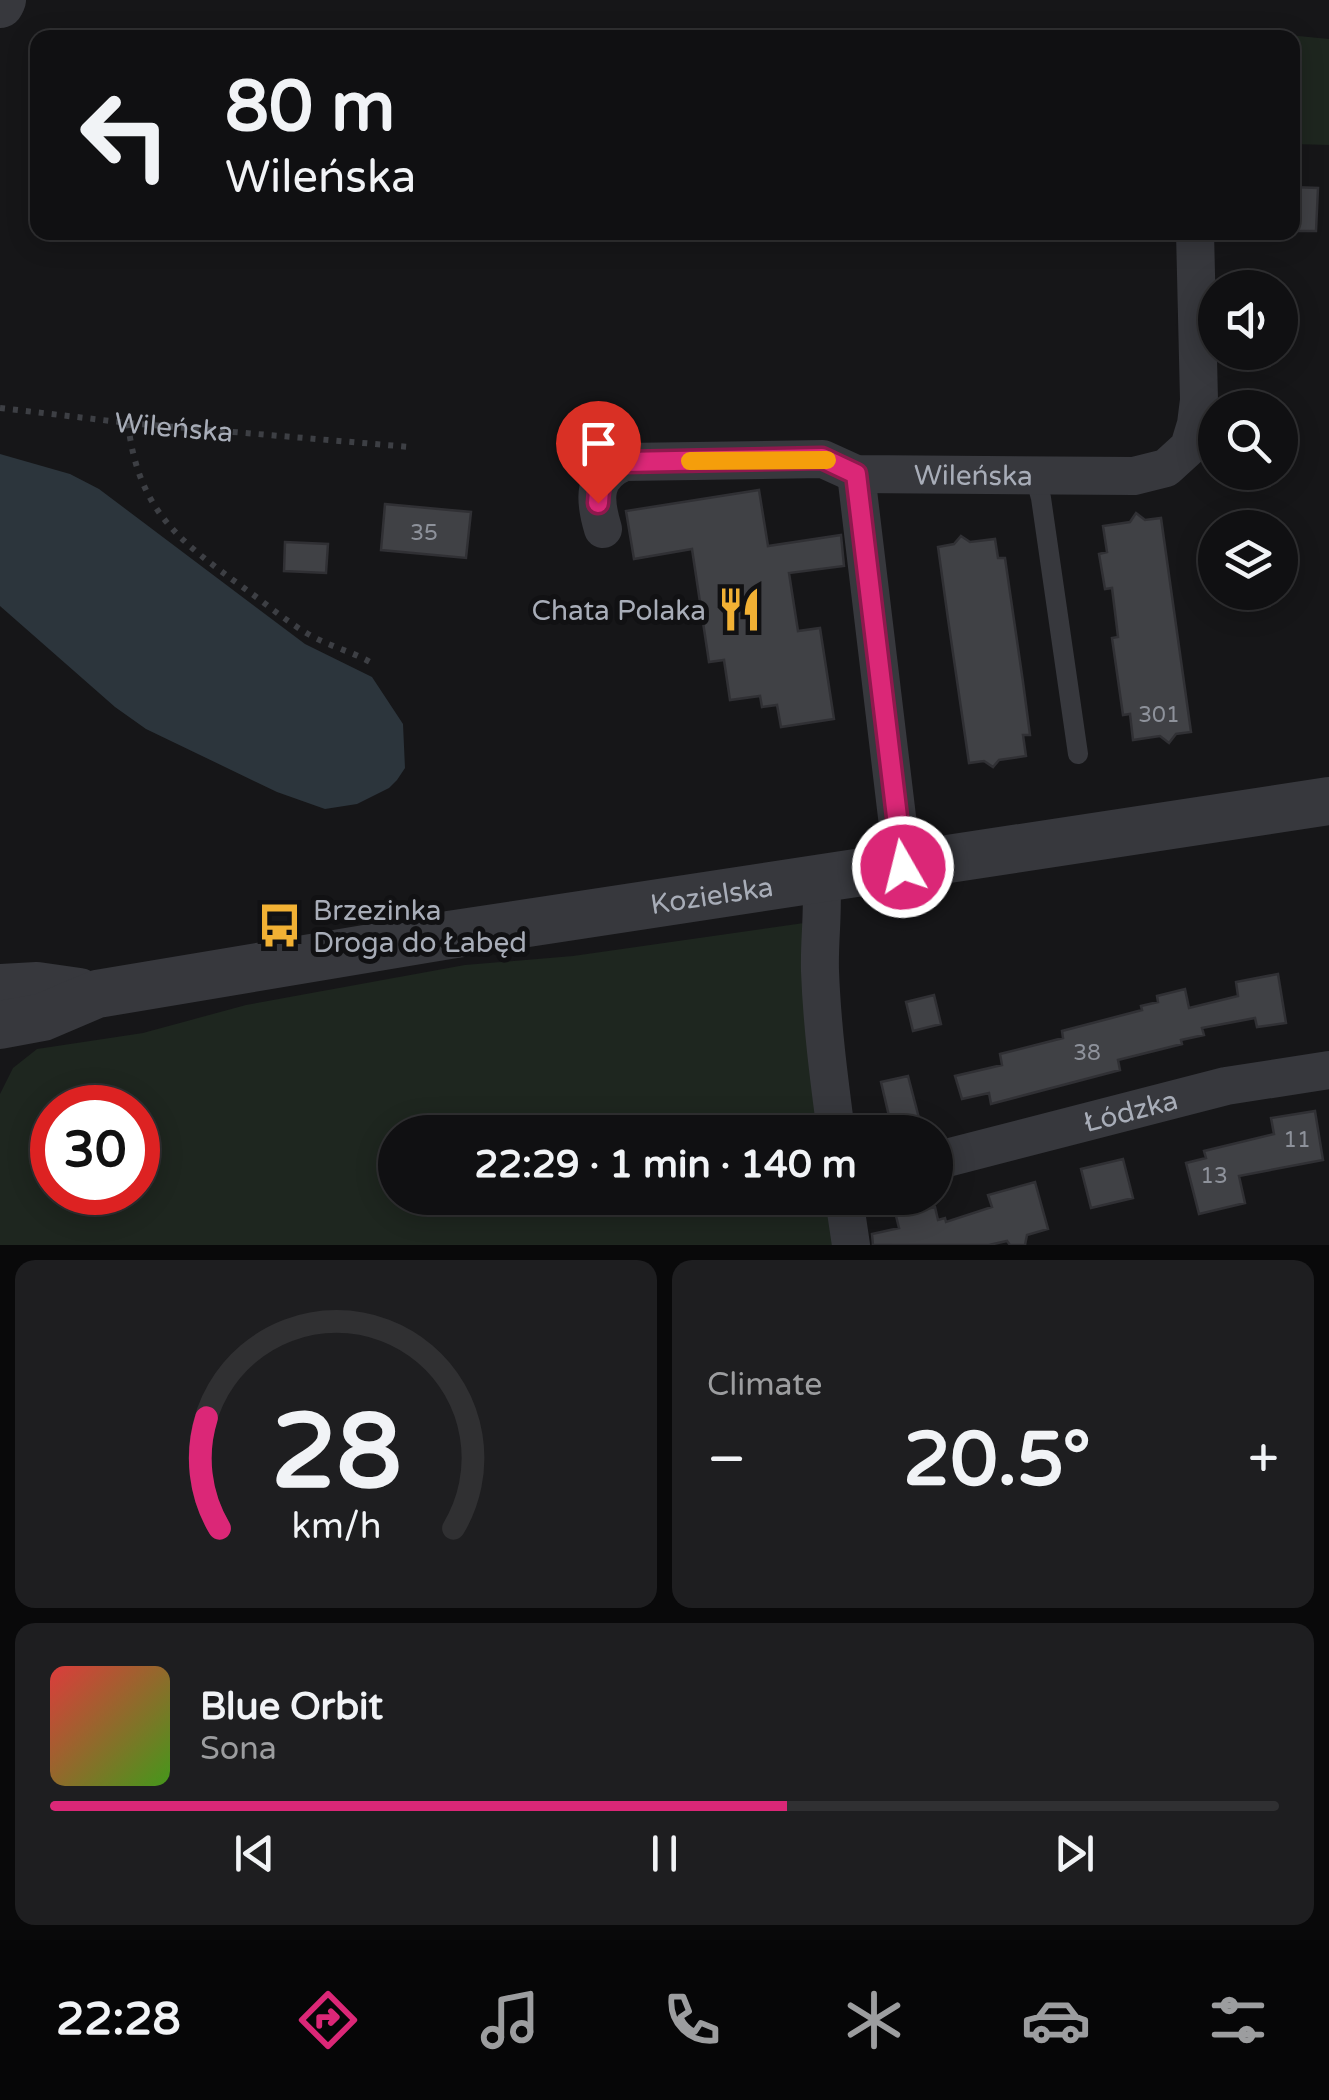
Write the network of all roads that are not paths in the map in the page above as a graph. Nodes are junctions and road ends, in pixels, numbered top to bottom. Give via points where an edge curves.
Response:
1 (1195, 240) edge
2 (856, 474) junction
3 (1035, 476) junction
4 (603, 529) dead end
5 (1078, 754) dead end
6 (1329, 802) edge
7 (903, 867) junction
8 (821, 878) junction
9 (0, 988) edge
10 (97, 994) junction
11 (0, 1024) edge
12 (1329, 1070) edge
13 (834, 1115) edge
14 (953, 1156) edge
15 (846, 1215) edge
16 (850, 1245) edge

1 - 3 street, Wileńska via 1199,400 1189,448 1166,468 1134,476
2 - 3 street, Wileńska
2 - 4 street, Wileńska via 822,458 624,462 603,474 598,486
2 - 7 street
3 - 5 lane
6 - 7 street, Kozielska
7 - 8 street, Kozielska
8 - 10 street, Kozielska
8 - 13 street via 821,982
9 - 10 street, Kozielska
10 - 11 street, Kozielska via 43,1017
12 - 14 street, Łódzka via 1226,1086
15 - 16 street

